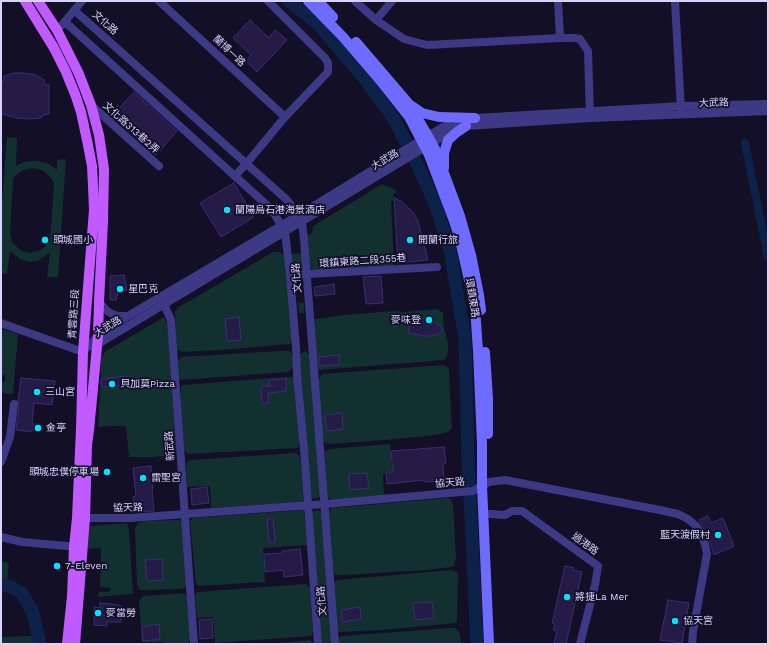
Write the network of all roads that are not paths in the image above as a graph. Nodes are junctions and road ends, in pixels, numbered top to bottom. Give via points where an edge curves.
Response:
1 (25, 1) edge
2 (38, 1) edge
3 (82, 1) edge
4 (159, 1) edge
5 (268, 1) edge
6 (308, 1) edge
7 (318, 1) edge
8 (355, 1) edge
9 (392, 1) edge
10 (558, 1) edge
11 (675, 1) edge
12 (74, 10) junction
13 (376, 20) junction
14 (65, 22) junction
15 (57, 30) junction
16 (560, 38) junction
17 (409, 104) junction
18 (768, 104) edge
19 (91, 105) junction
20 (681, 110) junction
21 (768, 111) edge
22 (590, 115) junction
23 (285, 117) junction
24 (475, 118) junction
25 (466, 126) junction
26 (423, 143) junction
27 (246, 164) junction
28 (159, 166) dead end
29 (444, 174) junction
30 (235, 176) junction
31 (98, 187) junction
32 (300, 218) junction
33 (283, 229) junction
34 (437, 267) dead end
35 (307, 275) junction
36 (290, 276) junction
37 (163, 301) junction
38 (99, 302) junction
39 (128, 316) junction
40 (1, 323) edge
41 (97, 340) junction
42 (84, 352) junction
43 (14, 404) dead end
44 (1, 462) edge
45 (482, 486) junction
46 (325, 504) junction
47 (308, 505) junction
48 (185, 514) junction
49 (490, 514) junction
50 (81, 518) junction
51 (1, 537) edge
52 (78, 547) junction
53 (67, 644) edge
54 (75, 644) edge
55 (194, 644) edge
56 (318, 644) edge
57 (335, 644) edge
58 (489, 644) edge
59 (496, 644) edge
60 (580, 644) edge
61 (692, 644) edge

1 - 31 main road, 青雲路三段 via 54,48 75,94
2 - 15 main road, 青雲路三段
3 - 12 street
4 - 23 street, 蘭博一路
5 - 23 street via 328,63 328,72
6 - 26 street, 環鎮東路 via 379,78 409,117
7 - 17 street, 環鎮東路
8 - 13 street
9 - 13 street
10 - 16 street
11 - 20 street
12 - 14 street
12 - 27 street, 文化路
13 - 16 street via 404,39 427,45
14 - 15 street
14 - 30 street
15 - 19 main road, 青雲路三段
16 - 22 street via 580,39 588,51
17 - 24 street via 422,113
17 - 26 street, 環鎮東路
18 - 20 street, 大武路
19 - 28 street, 文化路313巷2弄
19 - 31 main road, 青雲路三段 via 104,169
20 - 21 street, 大武路
20 - 22 street, 大武路
22 - 24 street, 大武路
22 - 25 street, 大武路
23 - 27 street
24 - 26 street, 大武路 via 460,120 443,127
25 - 26 street, 大武路
25 - 29 street via 448,140 444,153
26 - 29 street, 環鎮東路
26 - 32 street, 大武路
26 - 45 street, 環鎮東路 via 460,240 475,307
27 - 30 street
27 - 32 street, 文化路 via 286,200
29 - 45 street, 環鎮東路 via 460,216 480,295 488,399
30 - 33 street via 269,207
31 - 38 main road, 青雲路三段 via 103,222
31 - 42 main road, 青雲路三段 via 94,210
32 - 33 street, 大武路
32 - 35 street, 文化路
33 - 36 street
33 - 37 street, 大武路
34 - 35 street, 環鎮東路二段355巷
35 - 36 street, 環鎮東路二段355巷
35 - 46 street, 文化路
36 - 47 street
37 - 39 street, 大武路
37 - 41 street, 大武路
37 - 48 street, 新武路 via 171,320
38 - 39 street via 112,314
38 - 41 main road, 青雲路三段
39 - 41 street, 大武路
40 - 42 street
41 - 42 street, 大武路
41 - 50 main road, 青雲路三段
42 - 50 main road, 青雲路三段
43 - 44 street via 10,436
45 - 46 street, 協天路 via 460,492
45 - 49 street, 環鎮東路
45 - 58 street, 環鎮東路
45 - 61 street, 協天路 via 505,480 660,510 688,519 701,535 707,554
46 - 47 street, 協天路
46 - 57 street, 文化路
47 - 48 street, 協天路
47 - 56 street
48 - 50 street, 協天路
48 - 55 street, 新武路
49 - 59 street, 環鎮東路
49 - 60 street, 過港路 via 505,515 512,511 522,511 598,566
50 - 52 main road, 青雲路三段
51 - 52 street via 22,542
52 - 53 main road, 青雲路三段
52 - 54 main road, 青雲路三段

